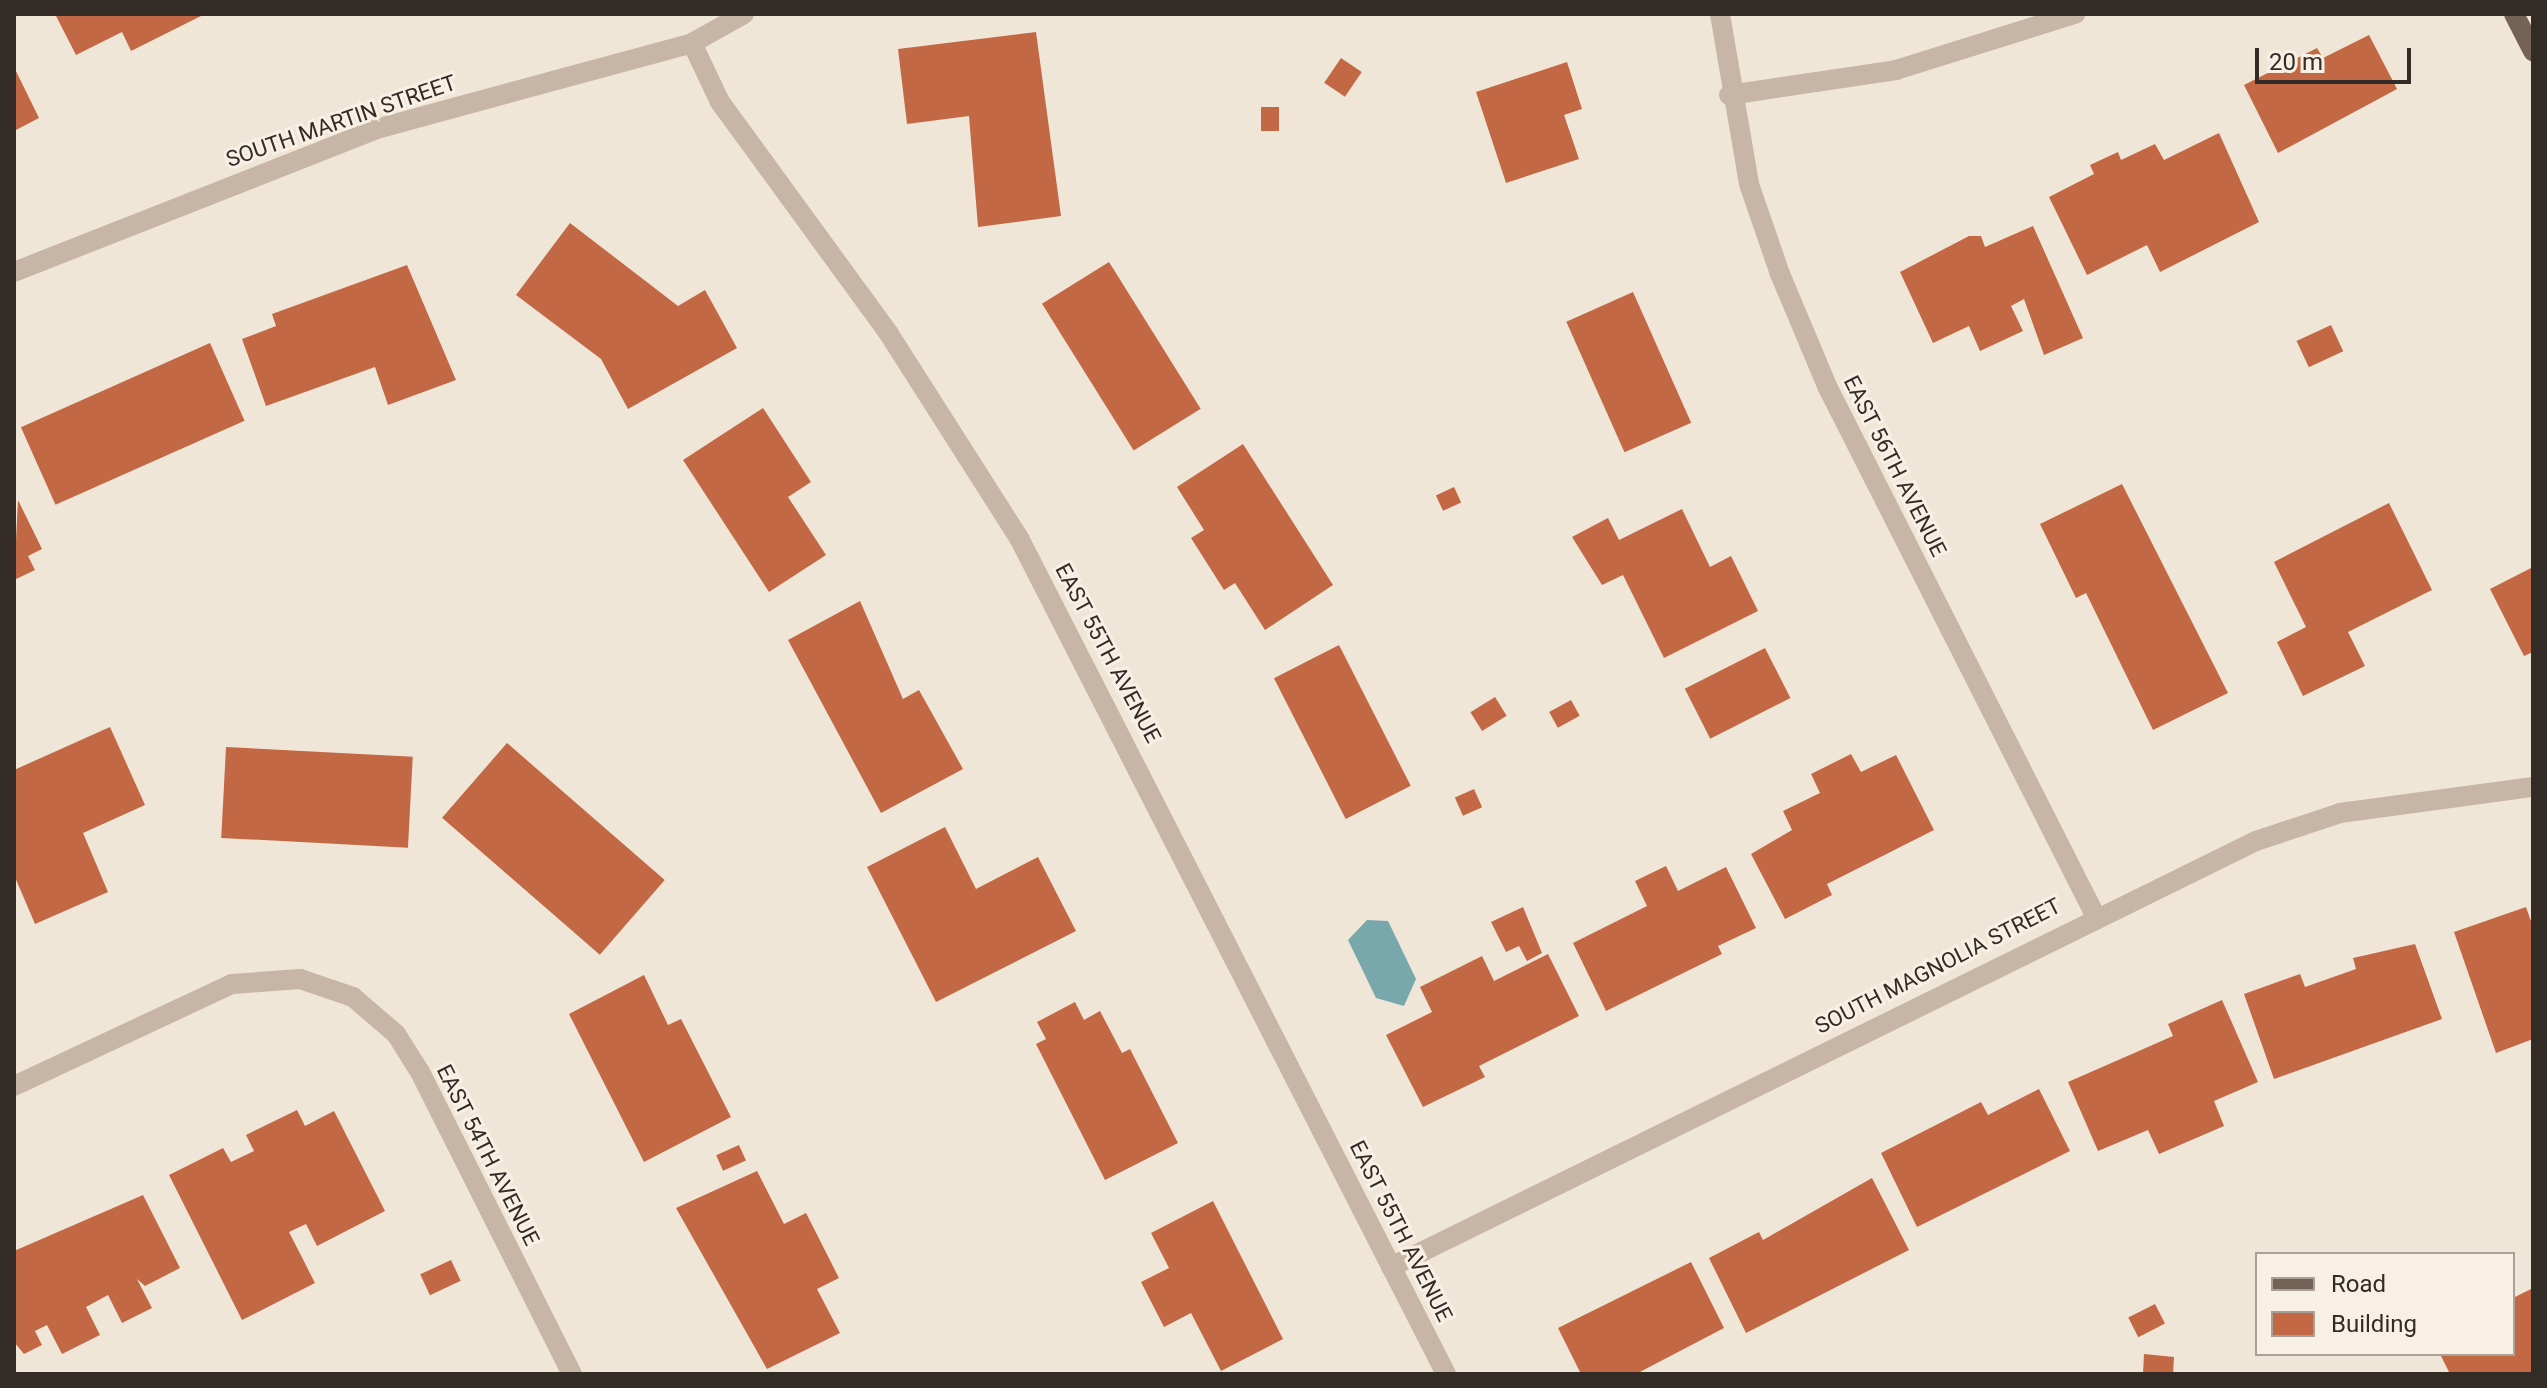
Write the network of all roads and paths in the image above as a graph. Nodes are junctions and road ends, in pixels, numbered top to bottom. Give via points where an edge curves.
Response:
1 (744, 14) edge
2 (1720, 14) edge
3 (2075, 14) edge
4 (2514, 14) edge
5 (692, 43) junction
6 (2533, 51) edge
7 (1729, 95) junction
8 (14, 272) edge
9 (2533, 787) edge
10 (2095, 915) junction
11 (14, 1086) edge
12 (1391, 1267) junction
13 (572, 1374) edge
14 (1446, 1374) edge

1 - 5 street
2 - 7 street, EAST 56TH AVENUE
3 - 7 street via 1896,70
4 - 6 main road
5 - 8 street, SOUTH MARTIN STREET via 380,128
5 - 12 street, EAST 55TH AVENUE via 720,102 889,334 1019,538
7 - 10 street, EAST 56TH AVENUE via 1754,199 1828,388
9 - 10 street, SOUTH MAGNOLIA STREET via 2304,823
10 - 12 street, SOUTH MAGNOLIA STREET
11 - 13 street, EAST 54TH AVENUE via 232,984 300,979 329,987 375,1012 420,1072
12 - 14 street, EAST 55TH AVENUE

